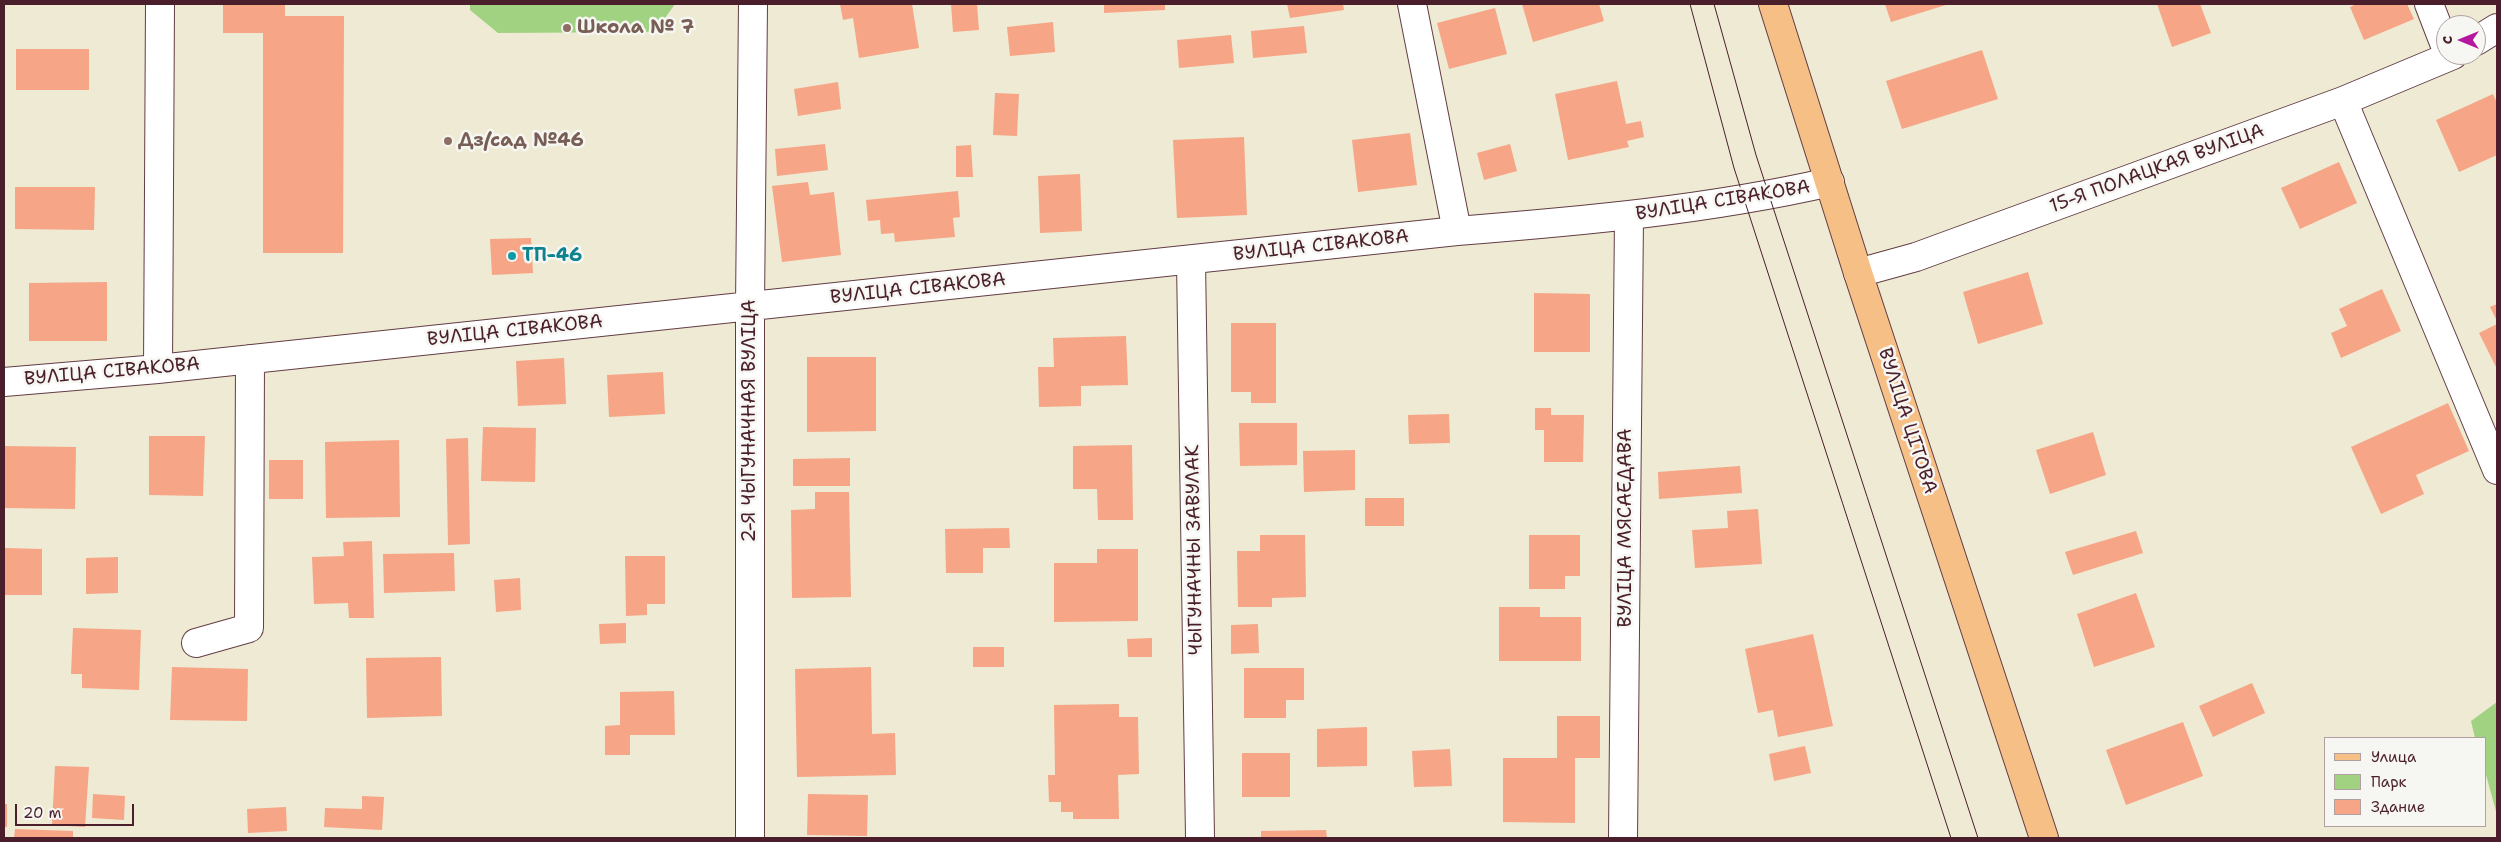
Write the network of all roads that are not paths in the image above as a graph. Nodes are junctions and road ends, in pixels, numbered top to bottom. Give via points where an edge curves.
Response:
1 (160, 4) edge
2 (753, 4) edge
3 (1412, 4) edge
4 (1773, 4) edge
5 (2429, 4) edge
6 (2436, 22) edge
7 (2497, 28) edge
8 (2486, 35) edge
9 (2436, 60) edge
10 (2343, 101) junction
11 (1830, 182) junction
12 (1629, 217) junction
13 (1457, 231) junction
14 (1190, 261) junction
15 (1858, 274) junction
16 (750, 306) junction
17 (250, 359) junction
18 (158, 368) junction
19 (4, 382) edge
20 (2497, 470) edge
21 (196, 642) dead end
22 (750, 838) edge
23 (1200, 838) edge
24 (1623, 838) edge
25 (2044, 838) edge

1 - 18 street
2 - 16 street, 2-Я ЧЫГУНАЧНАЯ ВУЛІЦА
3 - 13 street
4 - 11 main road, ВУЛІЦА ЦІТОВА
5 - 6 street
7 - 8 street
9 - 10 street, 15-Я ПОЛАЦКАЯ ВУЛІЦА
10 - 15 street, 15-Я ПОЛАЦКАЯ ВУЛІЦА via 1916,257
10 - 20 street
11 - 12 street, ВУЛІЦА СІВАКОВА via 1770,196
11 - 15 main road, ВУЛІЦА ЦІТОВА
12 - 13 street, ВУЛІЦА СІВАКОВА
12 - 24 street, ВУЛІЦА МЯСАЕДАВА
13 - 14 street, ВУЛІЦА СІВАКОВА
14 - 16 street, ВУЛІЦА СІВАКОВА
14 - 23 street, ЧЫГУНАЧНЫ ЗАВУЛАК
15 - 25 main road, ВУЛІЦА ЦІТОВА
16 - 17 street, ВУЛІЦА СІВАКОВА
16 - 22 street, 2-Я ЧЫГУНАЧНАЯ ВУЛІЦА
17 - 18 street, ВУЛІЦА СІВАКОВА
17 - 21 street via 249,628
18 - 19 street, ВУЛІЦА СІВАКОВА

